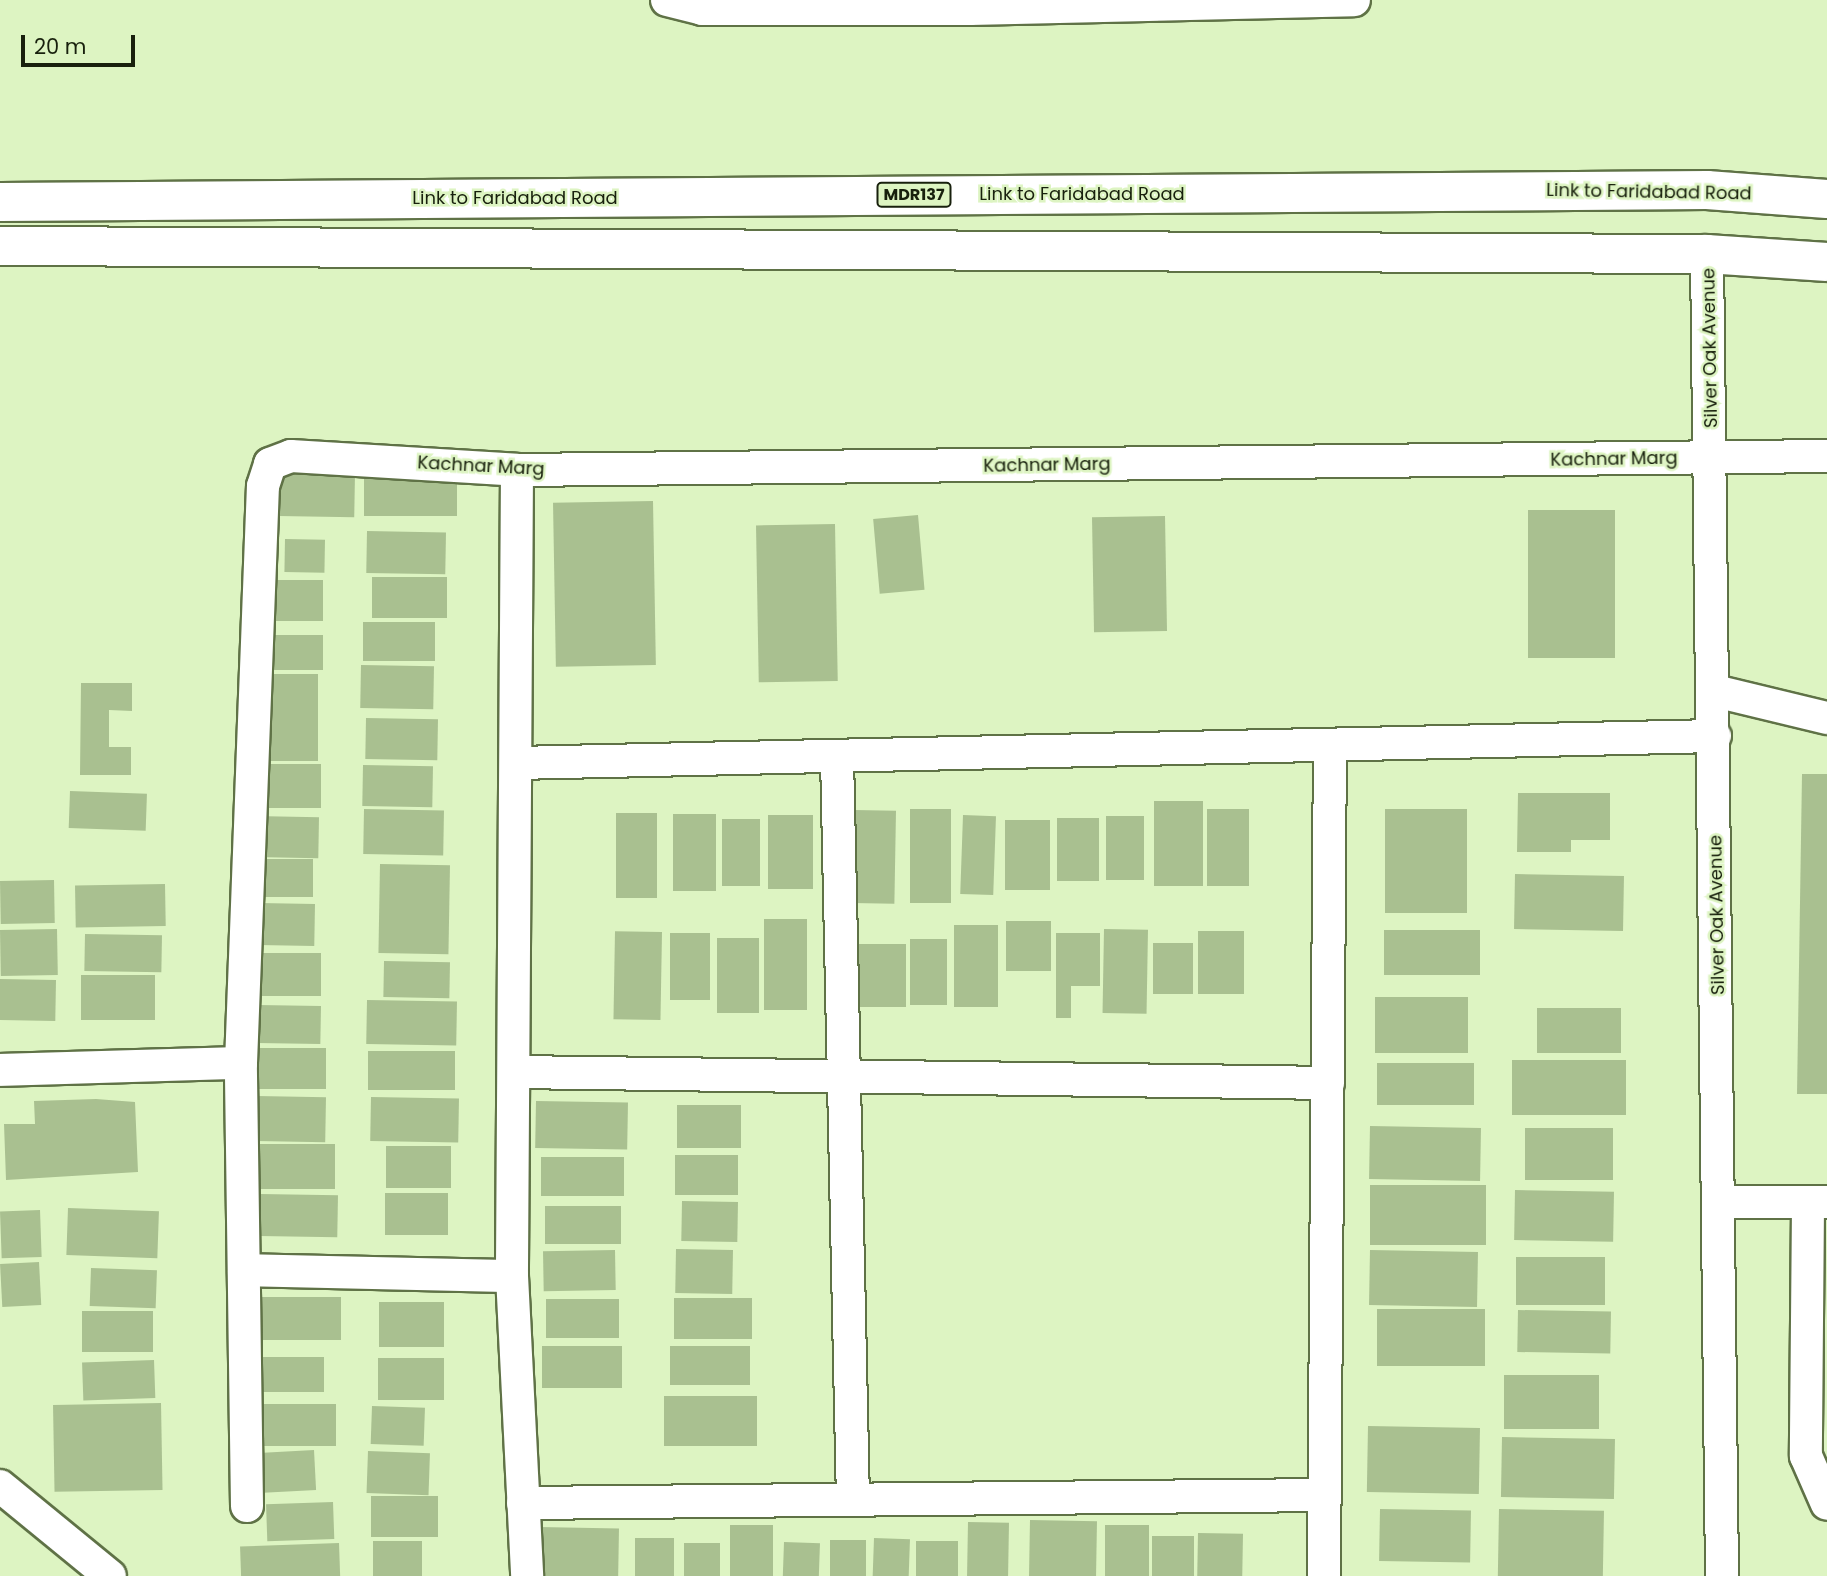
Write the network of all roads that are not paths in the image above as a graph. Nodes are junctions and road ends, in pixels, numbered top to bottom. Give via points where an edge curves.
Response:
1 (667, 0) edge
2 (1354, 0) edge
3 (970, 5) edge
4 (1827, 198) edge
5 (0, 202) edge
6 (0, 246) edge
7 (1707, 254) junction
8 (1827, 262) edge
9 (1827, 456) edge
10 (1712, 458) junction
11 (517, 470) junction
12 (1715, 691) junction
13 (1827, 718) edge
14 (1714, 736) junction
15 (1330, 745) junction
16 (837, 756) junction
17 (516, 764) junction
18 (241, 1063) junction
19 (0, 1070) edge
20 (514, 1072) junction
21 (843, 1077) junction
22 (1328, 1083) junction
23 (1720, 1202) junction
24 (1818, 1204) edge
25 (244, 1270) junction
26 (512, 1276) junction
27 (0, 1486) edge
28 (1325, 1495) junction
29 (853, 1500) junction
30 (523, 1503) junction
31 (1827, 1504) edge
32 (247, 1506) dead end
33 (110, 1576) edge
34 (527, 1576) edge
35 (1324, 1576) edge
36 (1722, 1576) edge

1 - 3 street via 702,9
2 - 3 street
4 - 5 main road, Link to Faridabad Road / MDR137 via 1707,190
6 - 7 main road
7 - 8 main road
7 - 10 street, Silver Oak Avenue
9 - 10 street, Kachnar Marg
10 - 11 street, Kachnar Marg
10 - 12 street, Silver Oak Avenue
11 - 17 street
11 - 18 street, Kachnar Marg via 291,456 270,464 263,486
12 - 13 street
12 - 14 street, Silver Oak Avenue
14 - 15 street
14 - 23 street, Silver Oak Avenue
15 - 16 street
15 - 22 street
16 - 17 street
16 - 21 street
17 - 20 street
18 - 19 street
18 - 25 street
20 - 21 street
20 - 26 street
21 - 22 street
21 - 29 street
22 - 28 street
23 - 24 street
23 - 36 street, Silver Oak Avenue
24 - 31 street via 1806,1456
25 - 26 street
25 - 32 street
26 - 30 street
27 - 33 street
28 - 29 street
28 - 35 street
29 - 30 street
30 - 34 street

